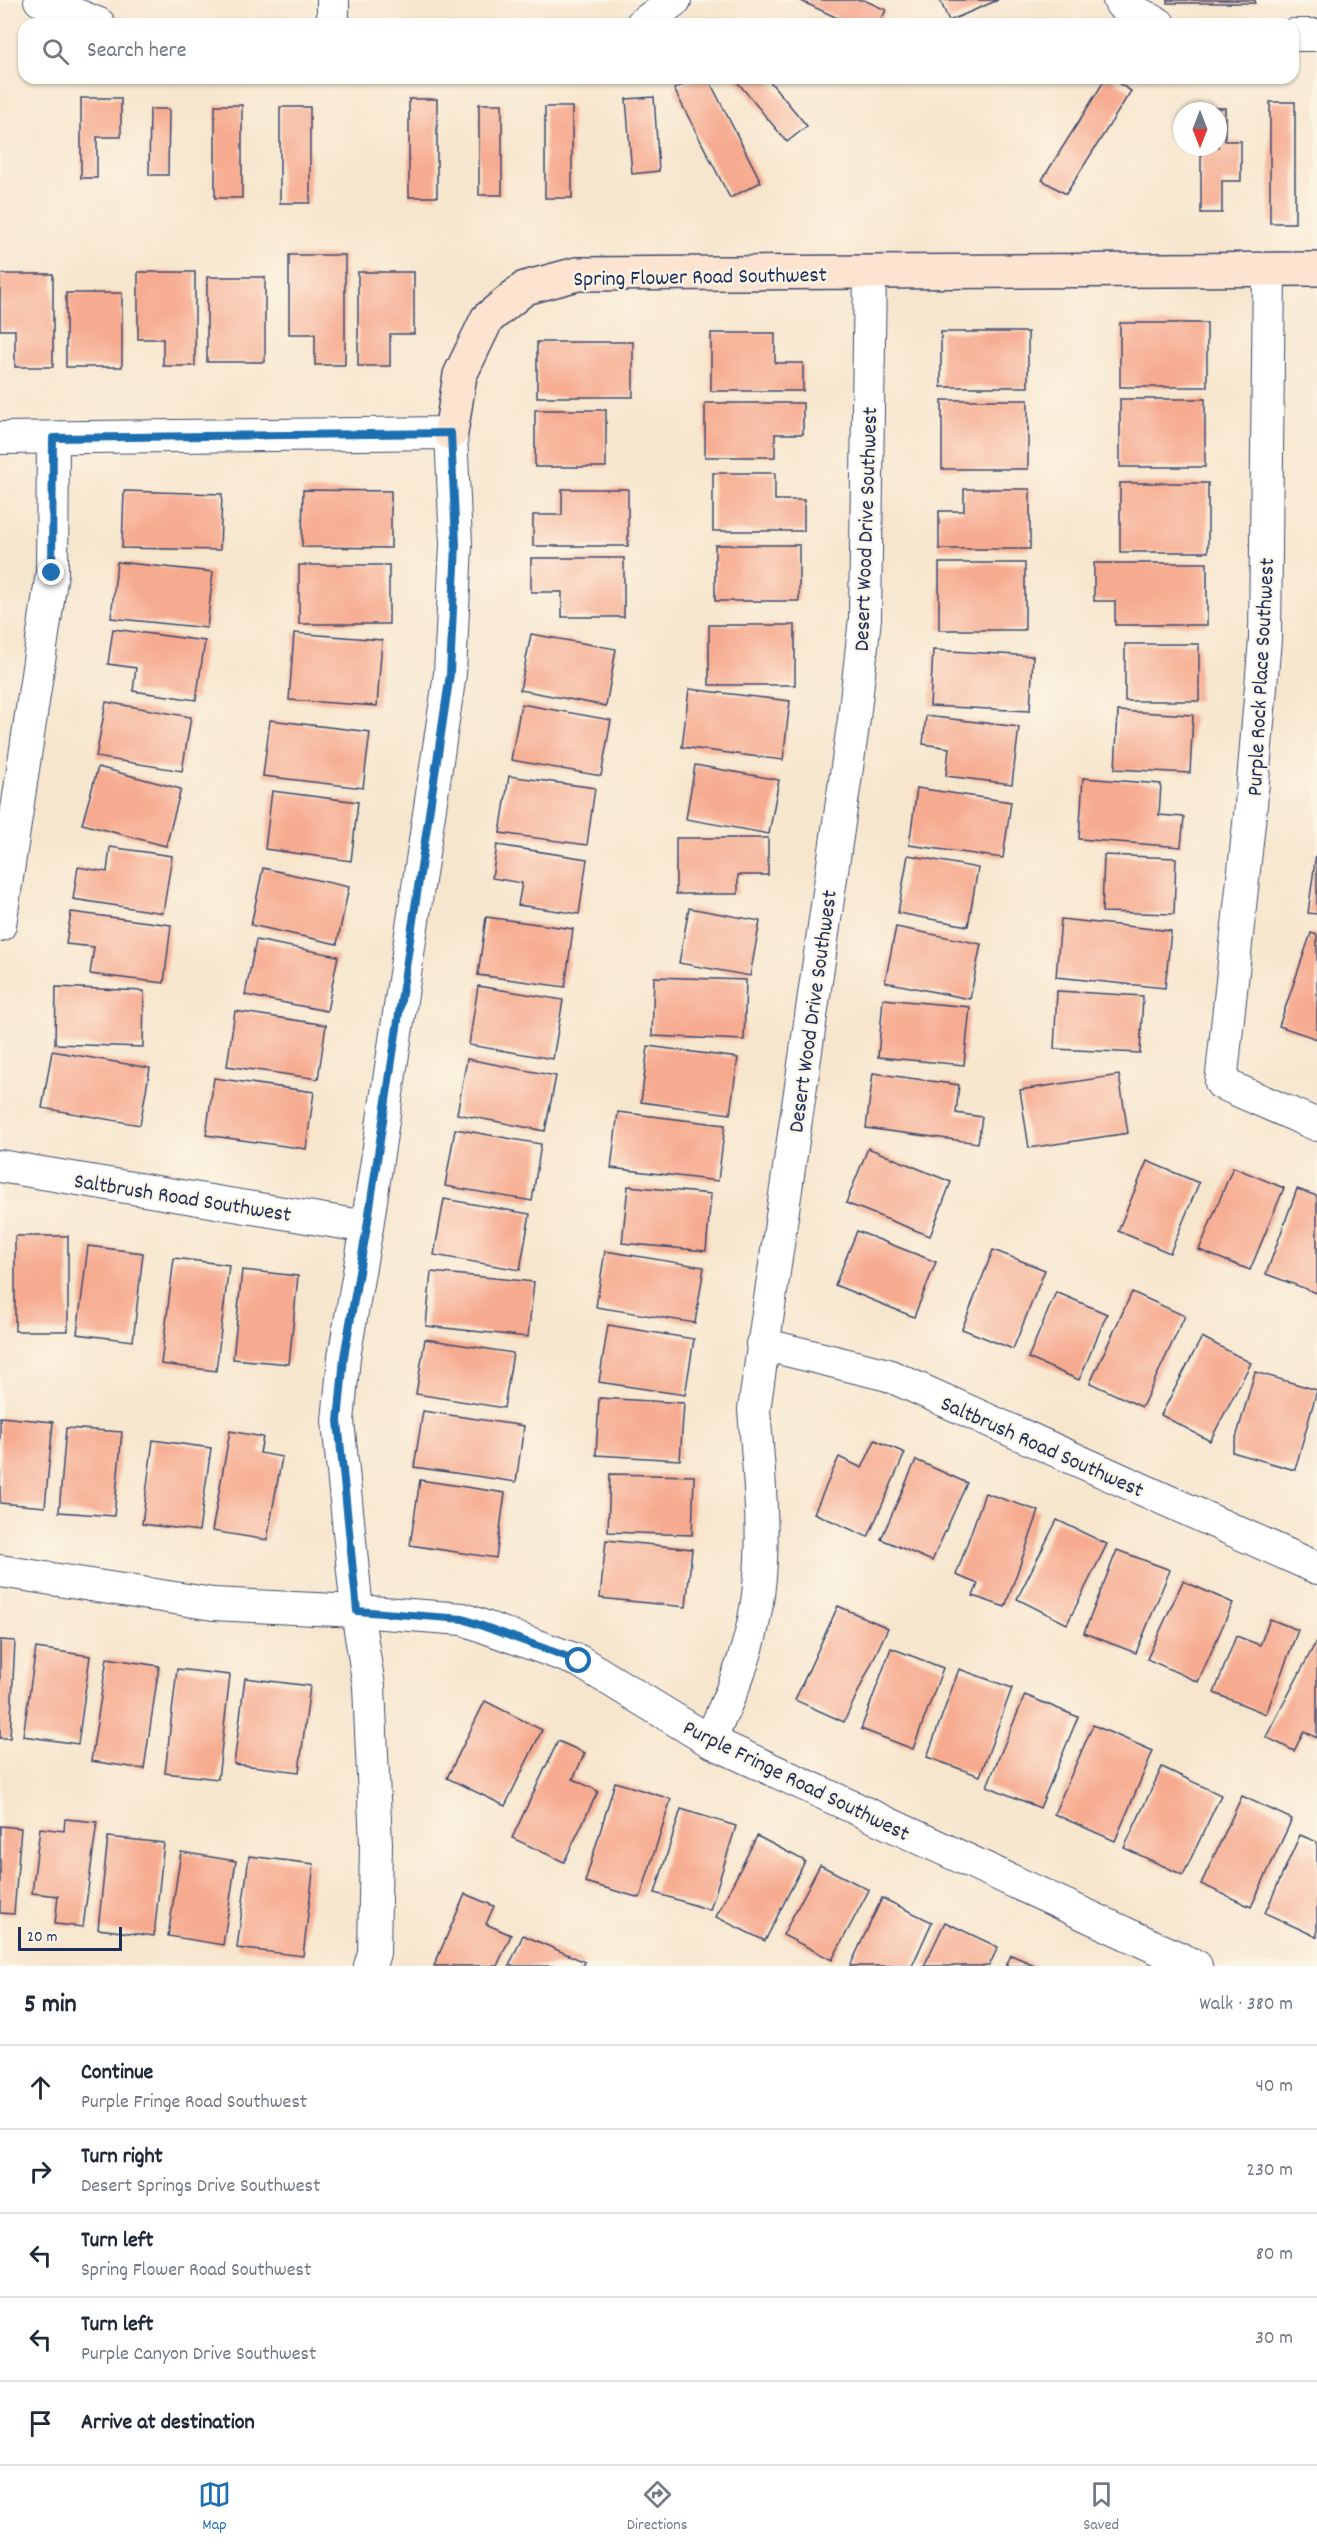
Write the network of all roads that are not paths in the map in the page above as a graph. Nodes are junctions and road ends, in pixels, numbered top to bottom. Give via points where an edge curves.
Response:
1 (40, 0) edge
2 (333, 0) edge
3 (675, 0) edge
4 (1120, 2) edge
5 (84, 18) edge
6 (333, 18) edge
7 (650, 18) edge
8 (1148, 18) edge
9 (1299, 35) edge
10 (1317, 35) edge
11 (1269, 269) junction
12 (1317, 269) edge
13 (870, 272) junction
14 (451, 433) junction
15 (0, 438) edge
16 (53, 438) junction
17 (0, 925) edge
18 (1317, 1125) edge
19 (0, 1166) edge
20 (367, 1227) junction
21 (762, 1344) junction
22 (1317, 1568) edge
23 (0, 1571) edge
24 (357, 1611) junction
25 (710, 1741) junction
26 (370, 1966) edge
27 (1196, 1966) edge

1 - 5 street
2 - 6 street
3 - 7 street
4 - 8 street
9 - 10 street
11 - 12 street, Spring Flower Road Southwest
11 - 13 street, Spring Flower Road Southwest
11 - 18 street, Purple Rock Place Southwest via 1265,639 1221,1083
13 - 14 street, Spring Flower Road Southwest via 578,274 525,288 487,319 460,375
13 - 21 street, Desert Wood Drive Southwest via 864,630
14 - 16 street
14 - 20 street via 456,544 450,674
15 - 16 street
16 - 17 street via 52,573
19 - 20 street, Saltbrush Road Southwest
20 - 24 street via 344,1357 338,1421
21 - 22 street, Saltbrush Road Southwest via 888,1375
21 - 25 street, Desert Wood Drive Southwest via 754,1410 763,1510 759,1591 744,1659
23 - 24 street, Purple Fringe Road Southwest via 213,1604
24 - 25 street, Purple Fringe Road Southwest via 463,1619 579,1661
24 - 26 street via 369,1686 376,1844 374,1953
25 - 27 street, Purple Fringe Road Southwest

